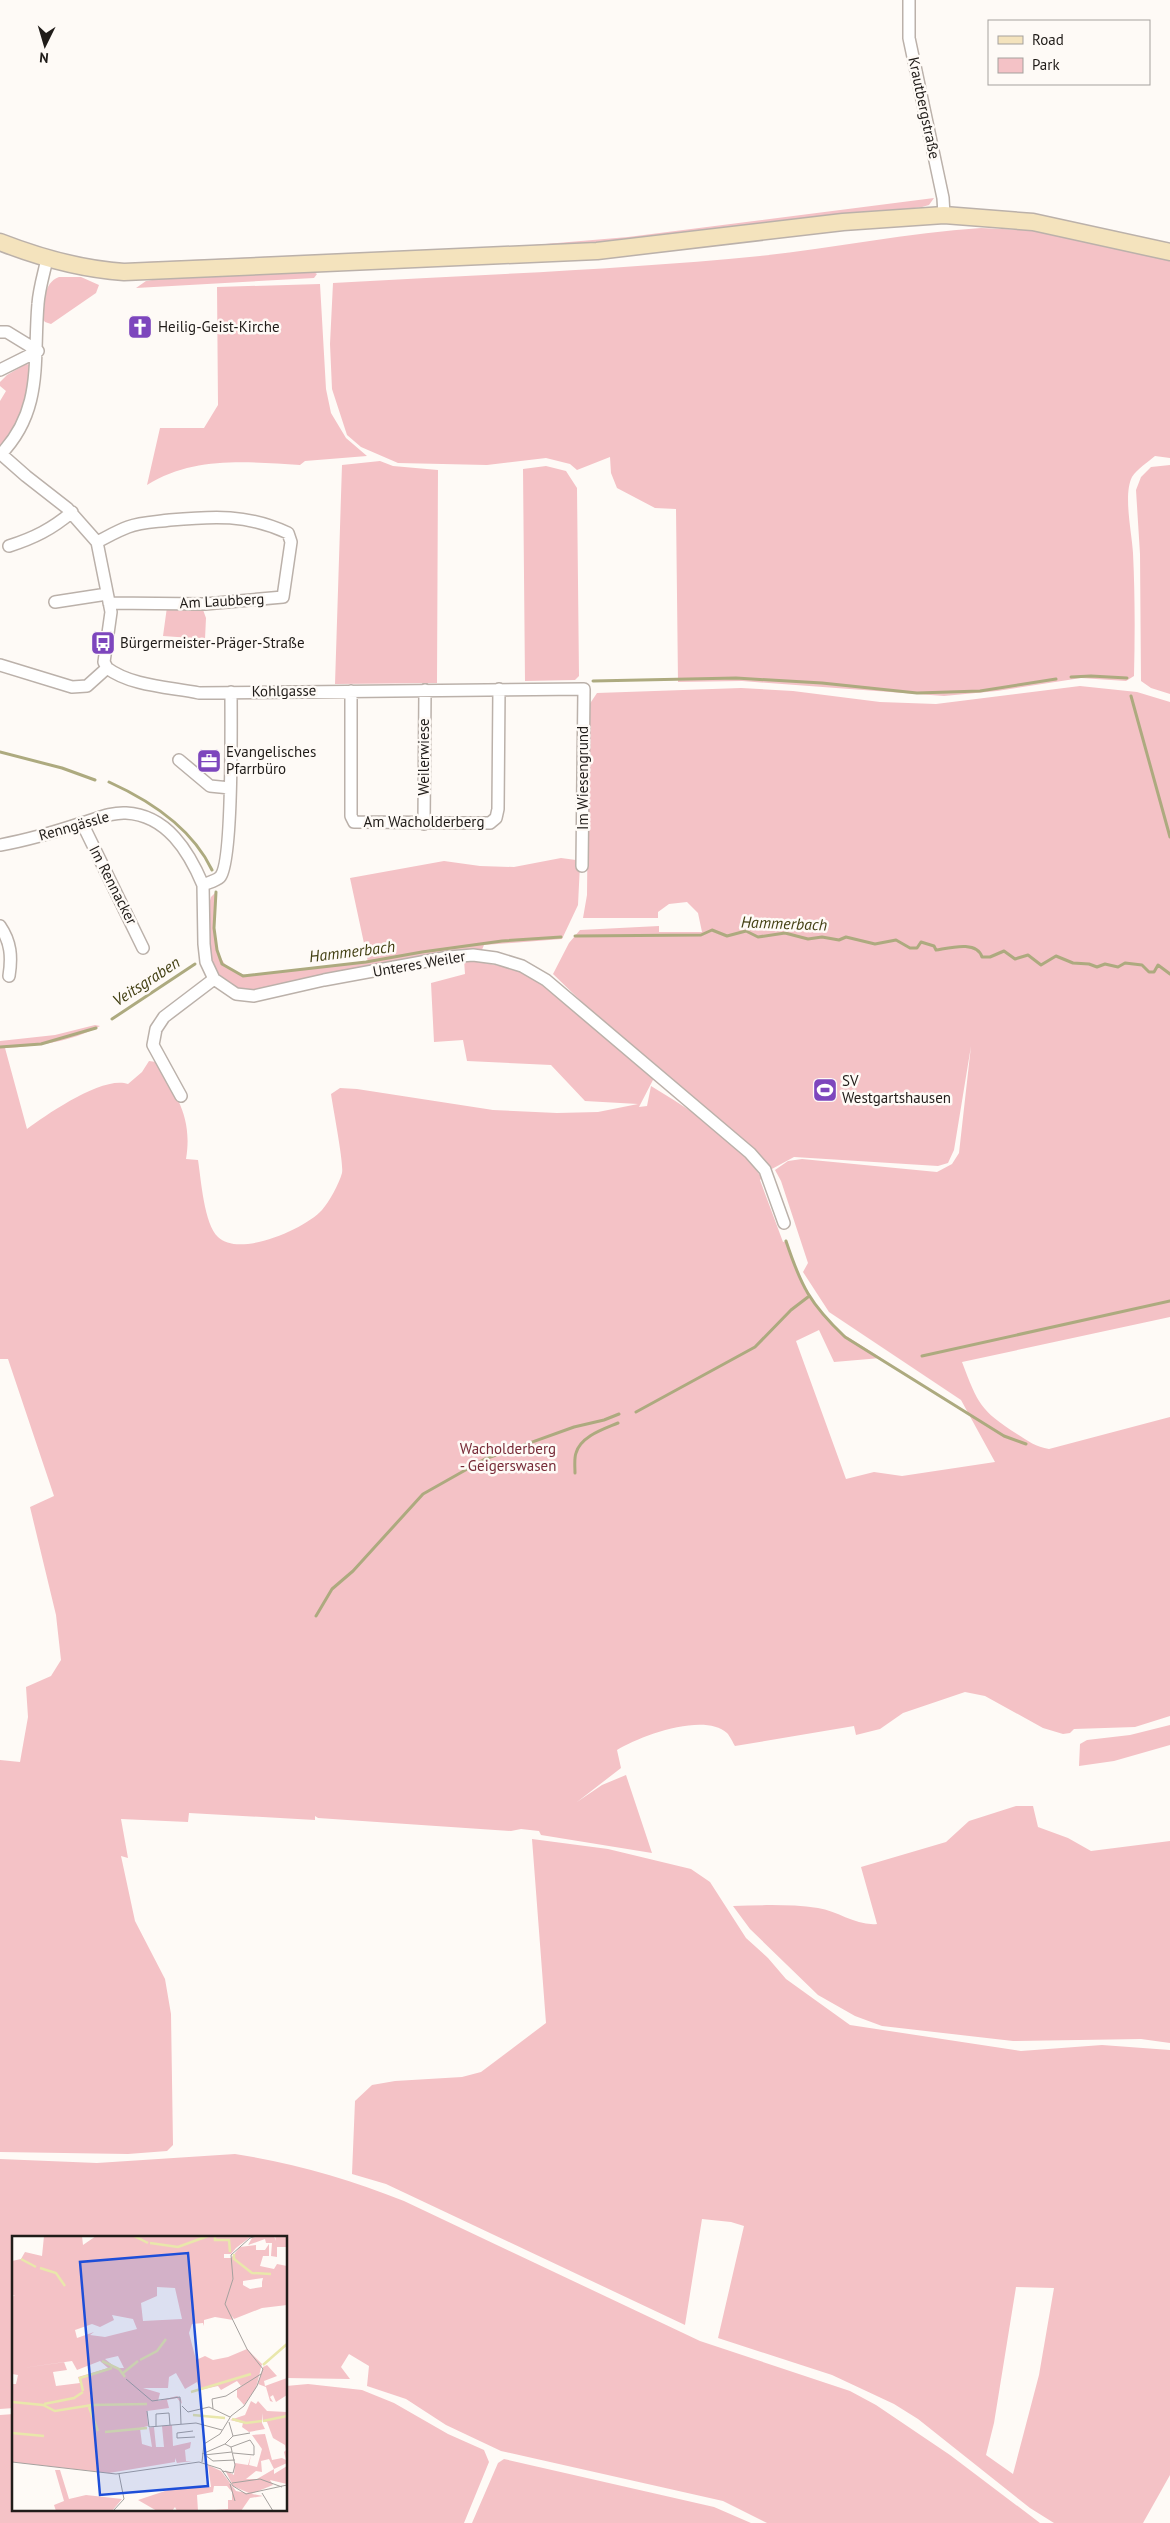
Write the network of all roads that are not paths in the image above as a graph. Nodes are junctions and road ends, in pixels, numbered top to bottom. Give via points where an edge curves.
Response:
1 (909, 0) edge
2 (944, 215) junction
3 (0, 242) edge
4 (1170, 252) edge
5 (47, 259) junction
6 (2, 330) edge
7 (38, 351) junction
8 (0, 370) edge
9 (1, 454) edge
10 (72, 512) junction
11 (97, 542) junction
12 (9, 546) dead end
13 (108, 598) junction
14 (55, 602) dead end
15 (0, 665) edge
16 (107, 668) junction
17 (584, 688) joint
18 (499, 689) junction
19 (425, 690) junction
20 (351, 691) junction
21 (231, 692) junction
22 (179, 760) dead end
23 (230, 788) junction
24 (82, 823) junction
25 (424, 824) junction
26 (0, 845) edge
27 (582, 866) dead end
28 (202, 885) junction
29 (0, 926) edge
30 (144, 948) dead end
31 (10, 976) dead end
32 (214, 979) junction
33 (181, 1096) dead end
34 (784, 1223) dead end

1 - 2 street, Krautbergstraße via 909,38 944,198
2 - 4 main road via 1033,222
2 - 5 main road via 843,222 597,251 124,272 75,267
3 - 5 main road
5 - 7 street via 38,303
6 - 7 street
7 - 8 street
7 - 9 street via 32,398 23,422
9 - 10 street
10 - 11 street
10 - 12 street via 54,528
11 - 13 street
11 - 13 street, Am Laubberg via 144,523 218,516 274,527 288,534 291,542 283,597 205,604
13 - 14 street
13 - 16 street via 110,612 104,662
15 - 16 street via 72,687 87,686
16 - 21 street, Kohlgasse via 117,676 146,683 200,692
17 - 18 street, Kohlgasse
17 - 27 street, Im Wiesengrund
18 - 19 street, Kohlgasse
18 - 25 street, Am Wacholderberg via 496,818 490,823
19 - 20 street, Kohlgasse
19 - 25 street, Weilerwiese
20 - 21 street, Kohlgasse
20 - 25 street, Am Wacholderberg via 351,816 354,822
21 - 23 street
22 - 23 street via 210,786
23 - 28 street via 226,865 220,878
24 - 26 street, Renngässle
24 - 28 street, Renngässle via 126,813 146,818 182,844
24 - 30 street, Im Rennacker
28 - 32 street via 206,962
29 - 31 street via 12,957
32 - 33 street via 164,1017 156,1029 153,1045
32 - 34 street, Unteres Weiler via 236,994 254,996 448,957 473,955 522,966 546,980 750,1154 765,1170

